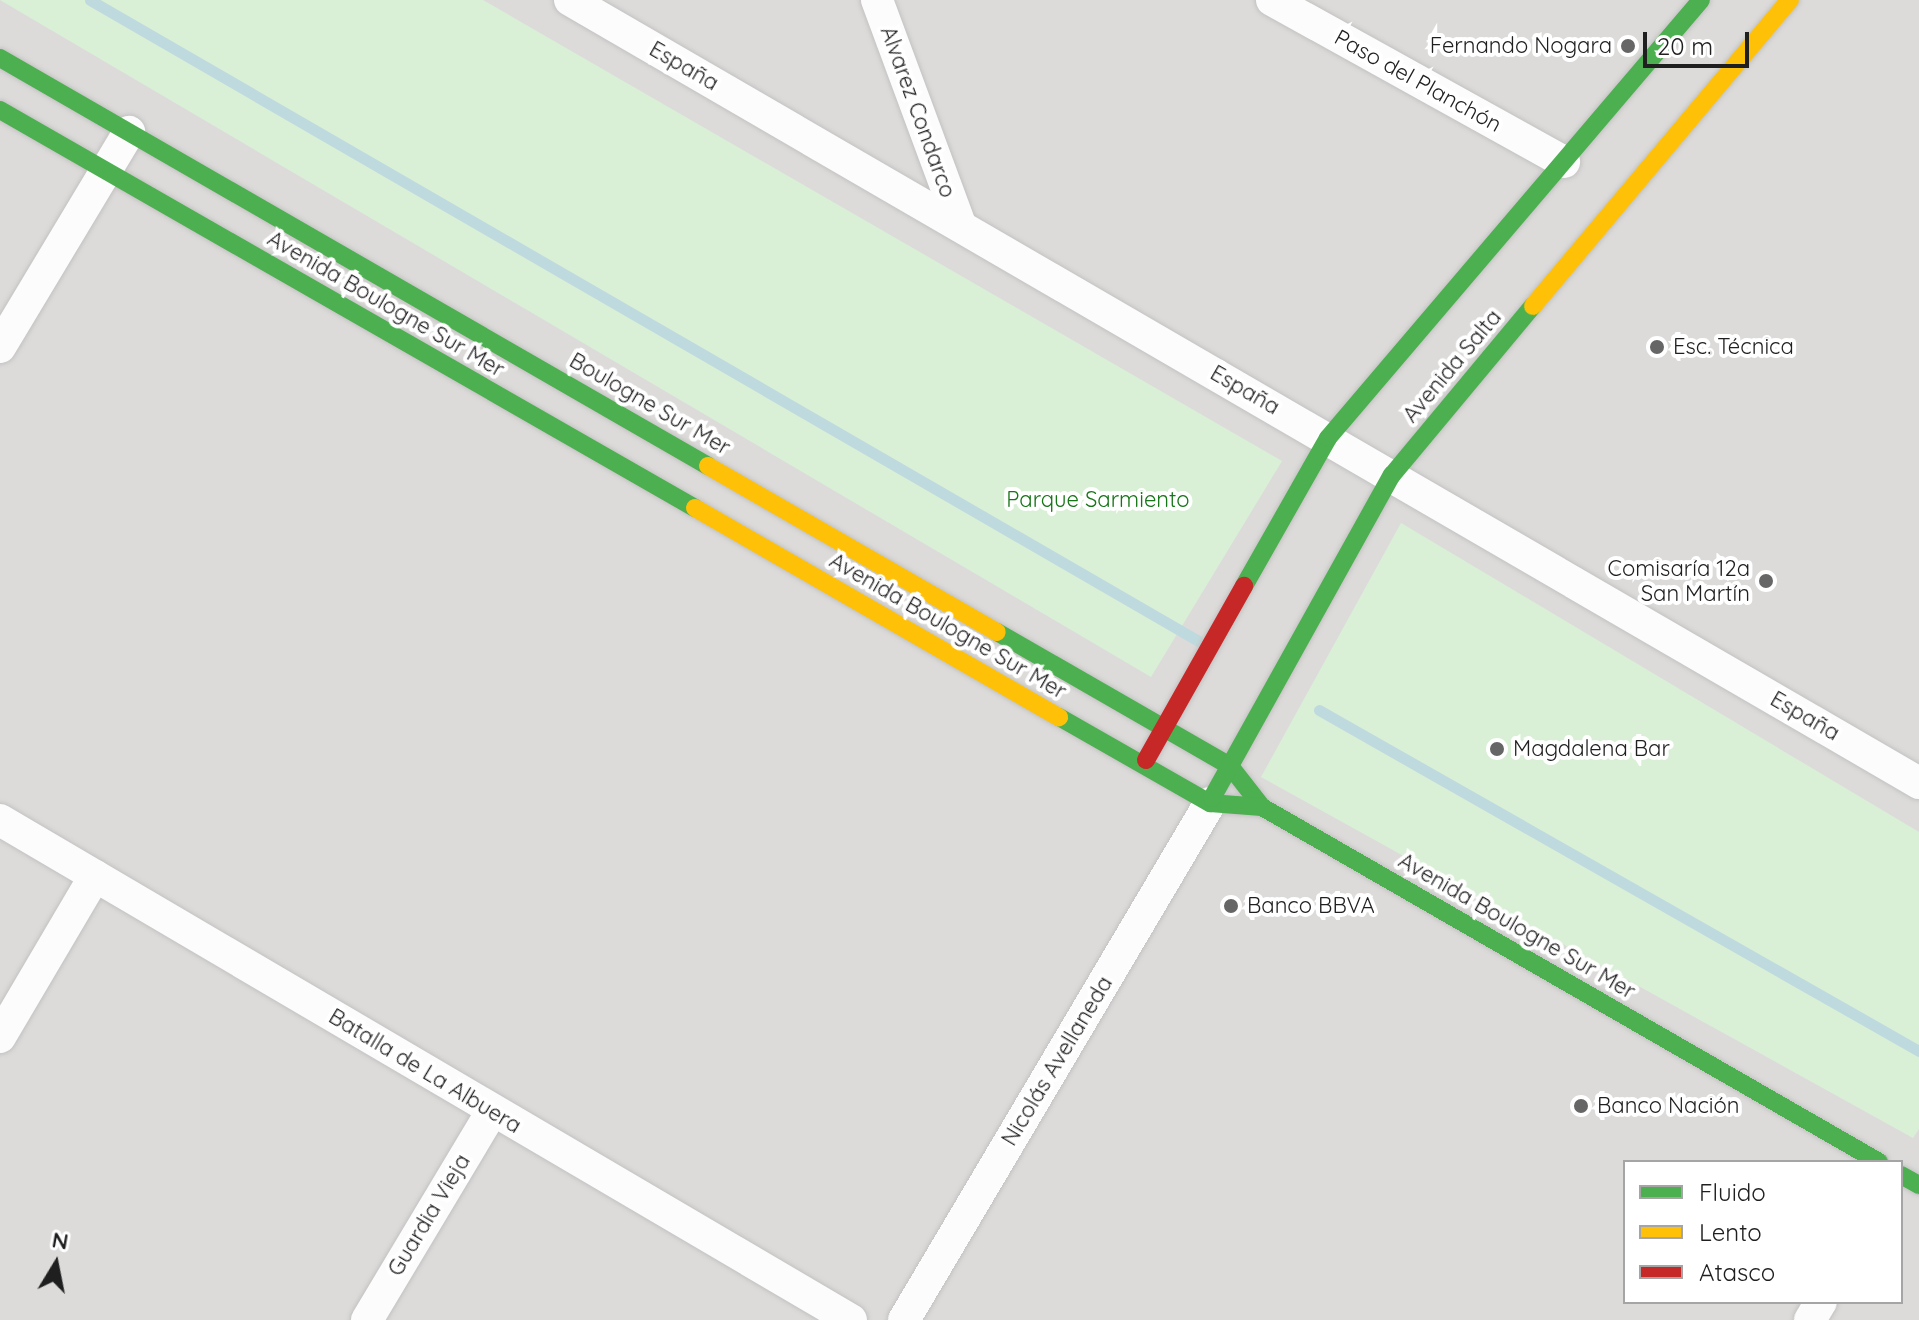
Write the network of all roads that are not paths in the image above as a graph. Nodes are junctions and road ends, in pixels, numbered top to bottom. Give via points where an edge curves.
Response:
1 (570, 0) edge
2 (877, 0) edge
3 (1272, 0) edge
4 (1701, 0) edge
5 (1790, 0) edge
6 (0, 58) edge
7 (0, 110) edge
8 (129, 132) junction
9 (1564, 162) junction
10 (105, 171) junction
11 (960, 224) junction
12 (0, 347) edge
13 (1328, 438) junction
14 (1392, 475) junction
15 (1165, 728) junction
16 (1143, 765) junction
17 (1230, 766) junction
18 (1919, 783) edge
19 (1210, 803) junction
20 (1262, 807) junction
21 (0, 820) edge
22 (95, 876) junction
23 (0, 1037) edge
24 (492, 1111) junction
25 (1881, 1160) edge
26 (367, 1320) edge
27 (851, 1320) edge
28 (904, 1320) edge

1 - 11 street, España
2 - 11 street, Alvarez Condarco
3 - 9 street, Paso del Planchón
4 - 9 main road
5 - 14 main road, Avenida Salta
6 - 8 main road, Boulogne Sur Mer
7 - 10 main road, Avenida Boulogne Sur Mer
8 - 10 street
8 - 15 main road, Boulogne Sur Mer
9 - 13 main road
10 - 12 street
10 - 16 main road, Avenida Boulogne Sur Mer
11 - 13 street, España
13 - 14 street, España
13 - 15 main road
14 - 17 main road, Avenida Salta
14 - 18 street, España
15 - 16 main road
15 - 17 main road, Boulogne Sur Mer
16 - 19 main road, Avenida Boulogne Sur Mer
17 - 19 main road, Avenida Salta
17 - 20 main road, Boulogne Sur Mer
19 - 20 main road, Avenida Boulogne Sur Mer
19 - 28 street, Nicolás Avellaneda
20 - 25 main road, Avenida Boulogne Sur Mer
21 - 22 street, Batalla de La Albuera
22 - 23 street
22 - 24 street, Batalla de La Albuera
24 - 26 street, Guardia Vieja
24 - 27 street, Batalla de La Albuera

